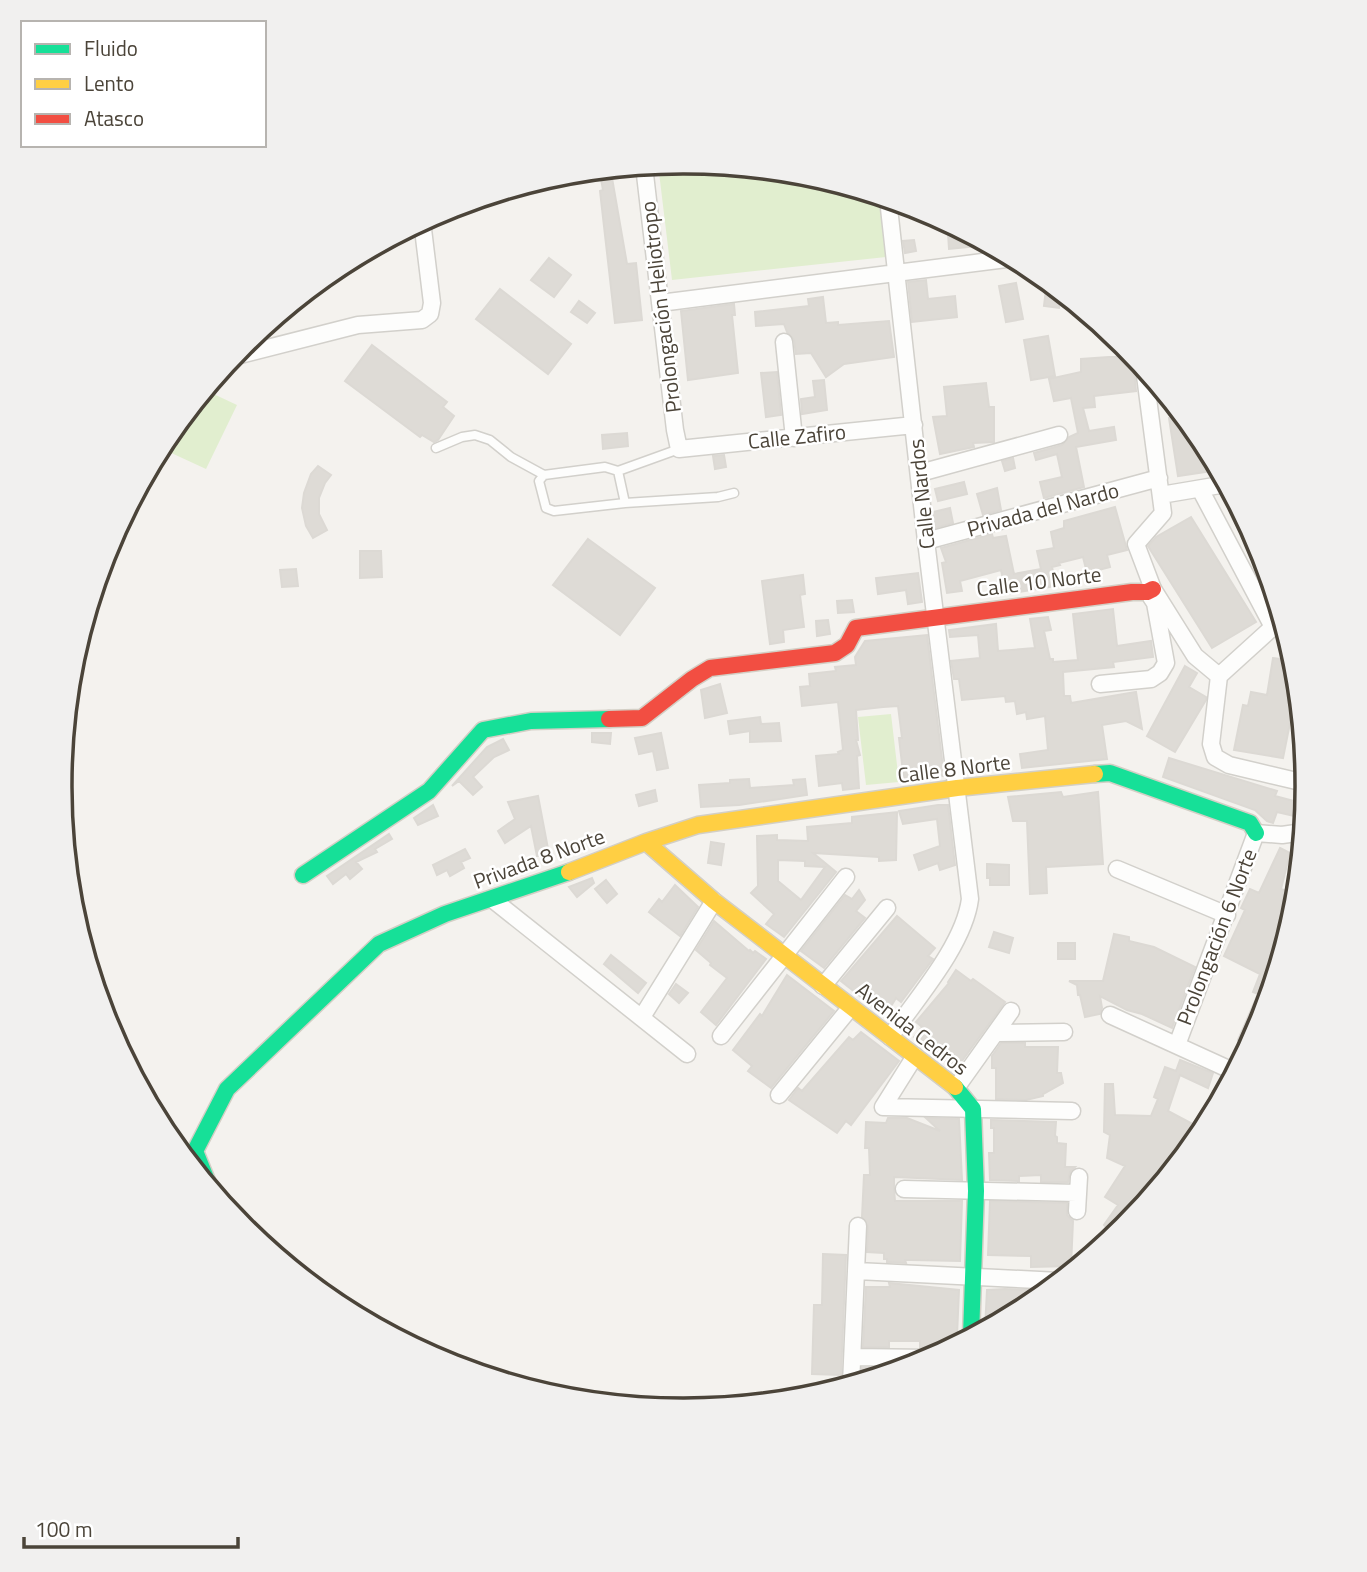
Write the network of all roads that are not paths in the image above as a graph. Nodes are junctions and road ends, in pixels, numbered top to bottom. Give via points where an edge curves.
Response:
1 (645, 176) edge
2 (889, 210) edge
3 (423, 232) edge
4 (996, 260) edge
5 (897, 272) junction
6 (660, 303) junction
7 (784, 342) dead end
8 (252, 352) edge
9 (1147, 387) edge
10 (914, 425) junction
11 (1059, 435) dead end
12 (794, 438) junction
13 (436, 448) dead end
14 (680, 449) junction
15 (618, 471) junction
16 (920, 473) junction
17 (544, 474) junction
18 (1159, 478) junction
19 (1216, 486) edge
20 (1200, 489) junction
21 (734, 494) dead end
22 (1161, 495) junction
23 (625, 503) junction
24 (926, 541) junction
25 (1150, 591) junction
26 (937, 616) junction
27 (1219, 676) junction
28 (1100, 684) dead end
29 (1295, 776) edge
30 (957, 788) junction
31 (1256, 833) junction
32 (1293, 833) edge
33 (646, 842) junction
34 (1117, 869) dead end
35 (303, 875) dead end
36 (846, 877) dead end
37 (492, 900) junction
38 (714, 901) junction
39 (887, 908) dead end
40 (1227, 915) junction
41 (783, 955) junction
42 (823, 986) junction
43 (851, 1007) junction
44 (1011, 1011) dead end
45 (1111, 1015) dead end
46 (642, 1017) junction
47 (1064, 1032) dead end
48 (996, 1033) junction
49 (721, 1036) dead end
50 (890, 1037) junction
51 (1177, 1045) junction
52 (687, 1054) dead end
53 (915, 1056) junction
54 (1225, 1070) edge
55 (956, 1088) junction
56 (779, 1095) dead end
57 (973, 1109) junction
58 (1072, 1111) dead end
59 (198, 1157) edge
60 (904, 1189) dead end
61 (976, 1191) junction
62 (1077, 1211) dead end
63 (858, 1226) dead end
64 (857, 1271) junction
65 (972, 1276) junction
66 (1043, 1280) edge
67 (971, 1326) edge
68 (853, 1357) junction
69 (900, 1358) edge
70 (852, 1374) edge

1 - 6 street, Prolongación Heliotropo
2 - 5 street, Calle Nardos
3 - 8 street via 432,303 430,314 422,320 358,326
4 - 5 street
5 - 6 street
5 - 10 street, Calle Nardos
6 - 14 street, Prolongación Heliotropo
7 - 12 street
9 - 18 street
10 - 12 street, Calle Zafiro
10 - 16 street, Calle Nardos
11 - 16 street
12 - 14 street, Calle Zafiro
13 - 17 lane via 475,435
14 - 15 lane
15 - 17 lane via 605,467
15 - 23 lane
16 - 24 street, Calle Nardos
17 - 23 lane via 539,481 541,492 546,508 554,511
18 - 22 street
18 - 24 street, Privada del Nardo
19 - 20 street
20 - 22 street
20 - 27 street via 1273,627
21 - 23 lane
22 - 25 street via 1163,513 1136,544
24 - 26 street, Calle Nardos
25 - 26 street, Calle 10 Norte
25 - 27 street via 1195,656
25 - 28 street via 1166,663 1151,679
26 - 30 street, Calle Nardos
26 - 35 street, Calle 10 Norte via 856,628 847,645 835,653 710,668 696,674 642,719 531,721 483,730 429,791
27 - 29 street via 1211,744 1215,757 1229,765
30 - 31 street, Calle 8 Norte via 1110,773 1250,823
30 - 33 street, Calle 8 Norte via 698,825
30 - 50 street, Calle Nardos via 970,899 968,917
31 - 32 street, Prolongación 6 Norte
31 - 40 street, Prolongación 6 Norte
33 - 37 street, Privada 8 Norte
33 - 38 street, Avenida Cedros
34 - 40 street
36 - 41 street
37 - 46 street
37 - 59 street, Privada 8 Norte via 445,914 379,944 227,1088 195,1151
38 - 41 street, Avenida Cedros
38 - 46 street
39 - 42 street
40 - 51 street, Prolongación 6 Norte
41 - 42 street, Avenida Cedros
41 - 49 street
42 - 43 street, Avenida Cedros
43 - 50 street, Avenida Cedros
43 - 56 street
44 - 48 street
45 - 51 street
46 - 52 street
47 - 48 street
48 - 55 street
50 - 53 street, Avenida Cedros
51 - 54 street
53 - 55 street, Avenida Cedros
53 - 57 street via 883,1107
55 - 57 street, Avenida Cedros
57 - 58 street
57 - 61 street
60 - 61 street
61 - 62 street via 1078,1185
61 - 65 street
63 - 64 street
64 - 65 street
64 - 68 street
65 - 66 street
65 - 67 street
68 - 69 street
68 - 70 street

